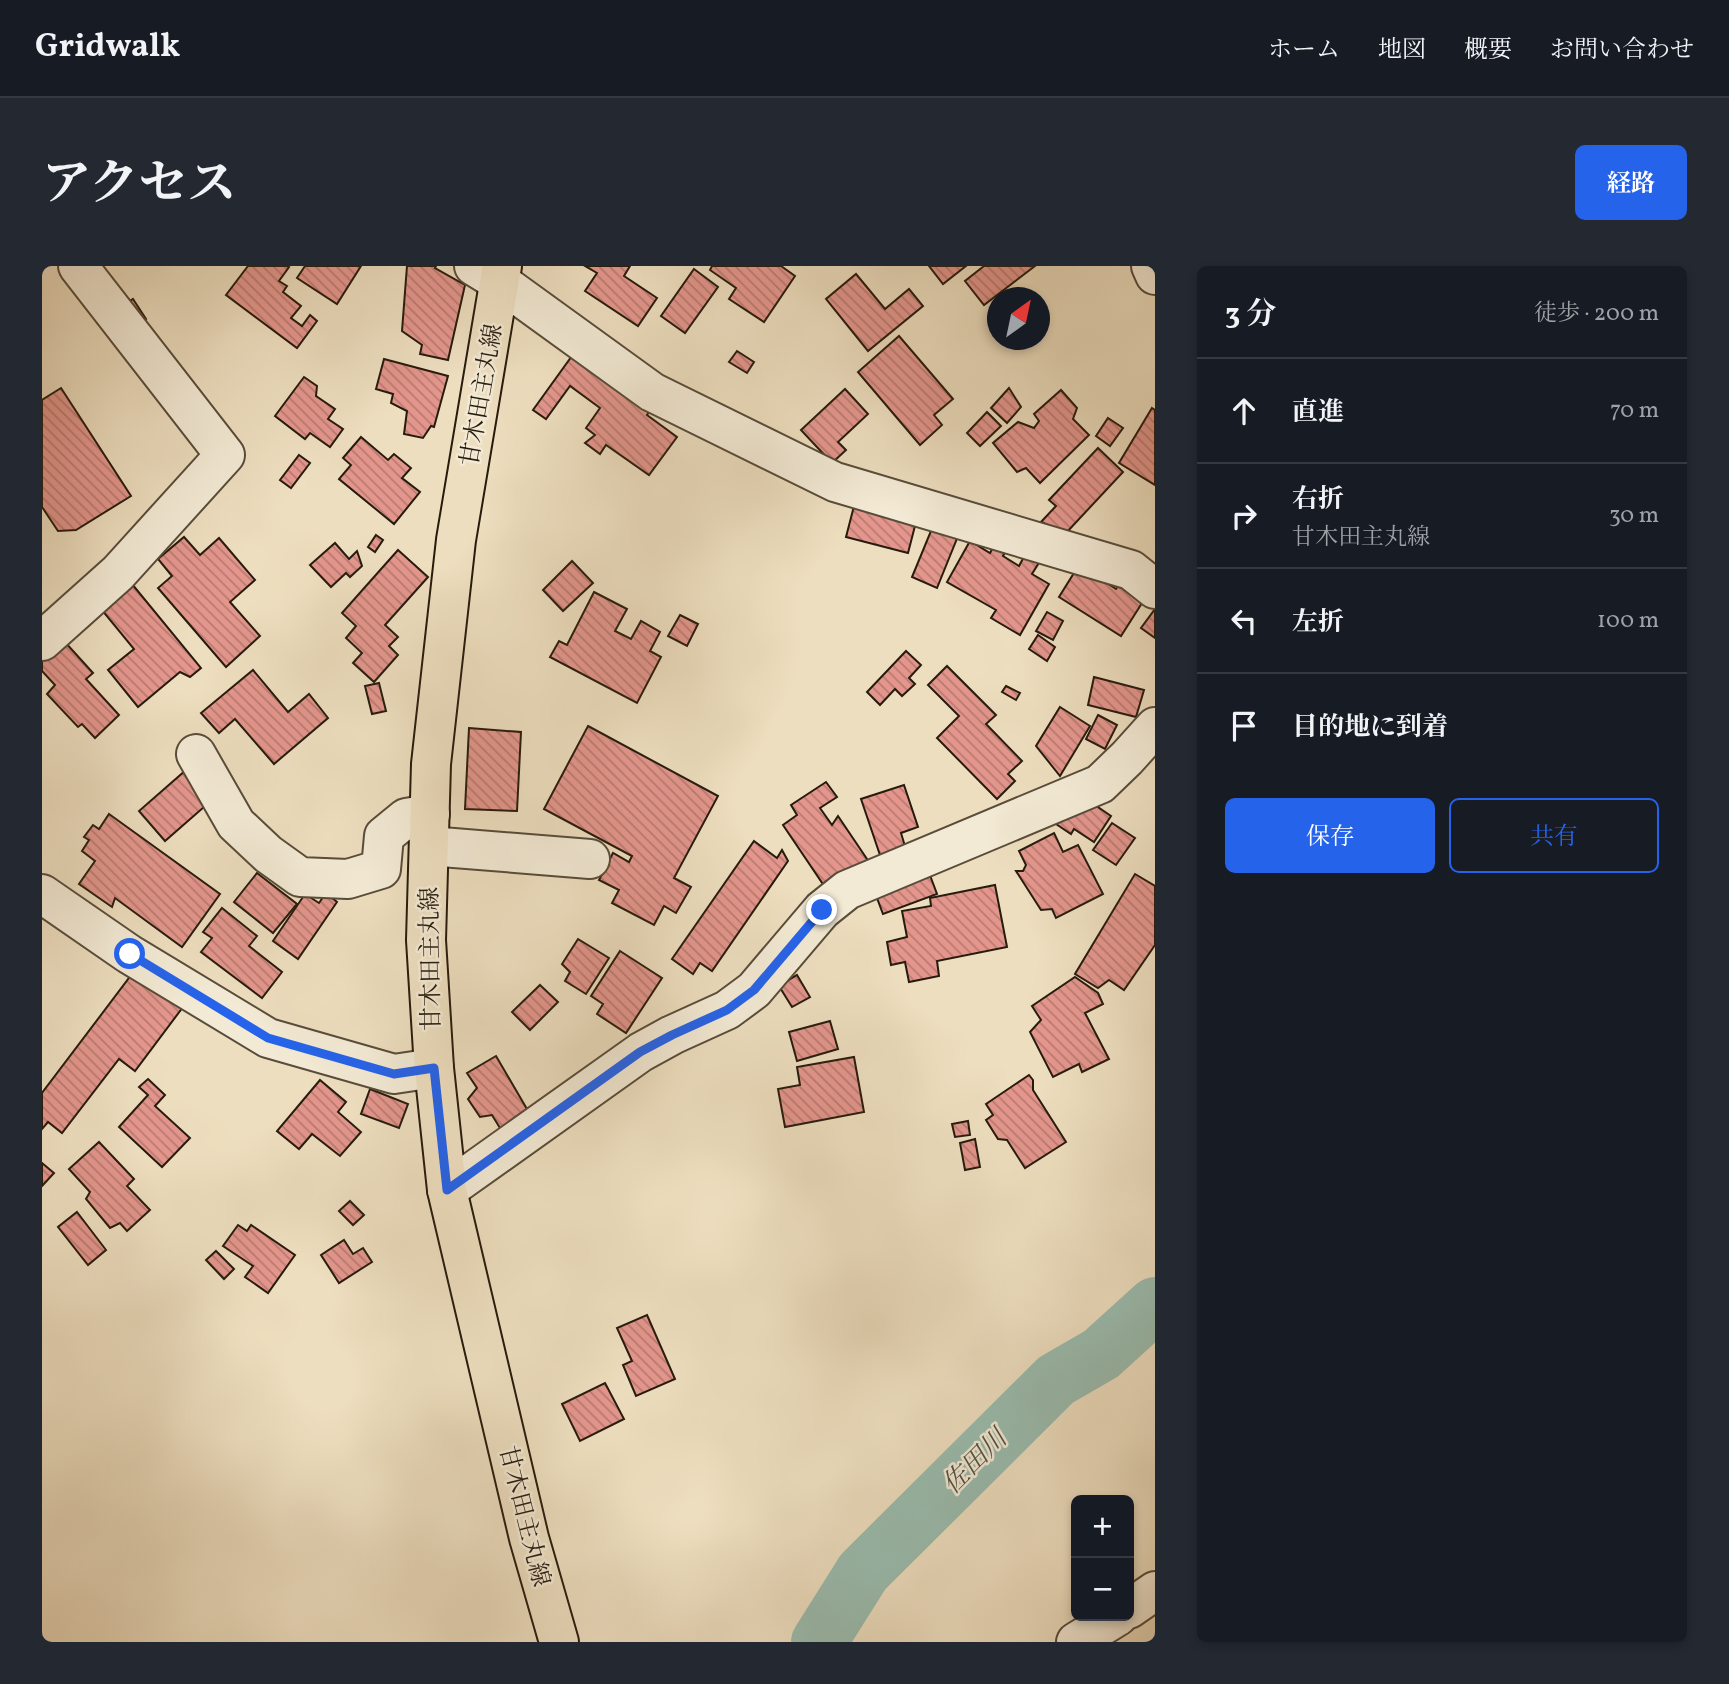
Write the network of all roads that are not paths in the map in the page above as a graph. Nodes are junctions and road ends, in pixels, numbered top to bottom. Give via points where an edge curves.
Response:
1 (78, 266) edge
2 (1151, 266) edge
3 (492, 271) edge
4 (1155, 275) edge
5 (1155, 589) edge
6 (42, 641) edge
7 (1155, 727) edge
8 (196, 754) dead end
9 (430, 830) junction
10 (590, 859) dead end
11 (42, 894) edge
12 (434, 1068) junction
13 (447, 1190) junction
14 (1155, 1591) edge
15 (1134, 1606) edge
16 (1110, 1621) edge
17 (559, 1642) edge
18 (1076, 1642) edge

1 - 6 street via 225,455 118,573
2 - 4 street
3 - 5 street via 652,392 835,481 1131,570
3 - 9 main road, 甘木田主丸線 via 456,540 432,764
7 - 13 street via 1100,784 847,890 822,910 754,990 727,1010 640,1052
8 - 9 street via 236,824 300,877 348,879 381,869 384,836 406,818
9 - 10 street
9 - 12 main road, 甘木田主丸線 via 426,940
11 - 12 street via 268,1038 394,1074
12 - 13 main road, 甘木田主丸線
13 - 17 main road, 甘木田主丸線 via 528,1538
14 - 15 street
16 - 18 street

